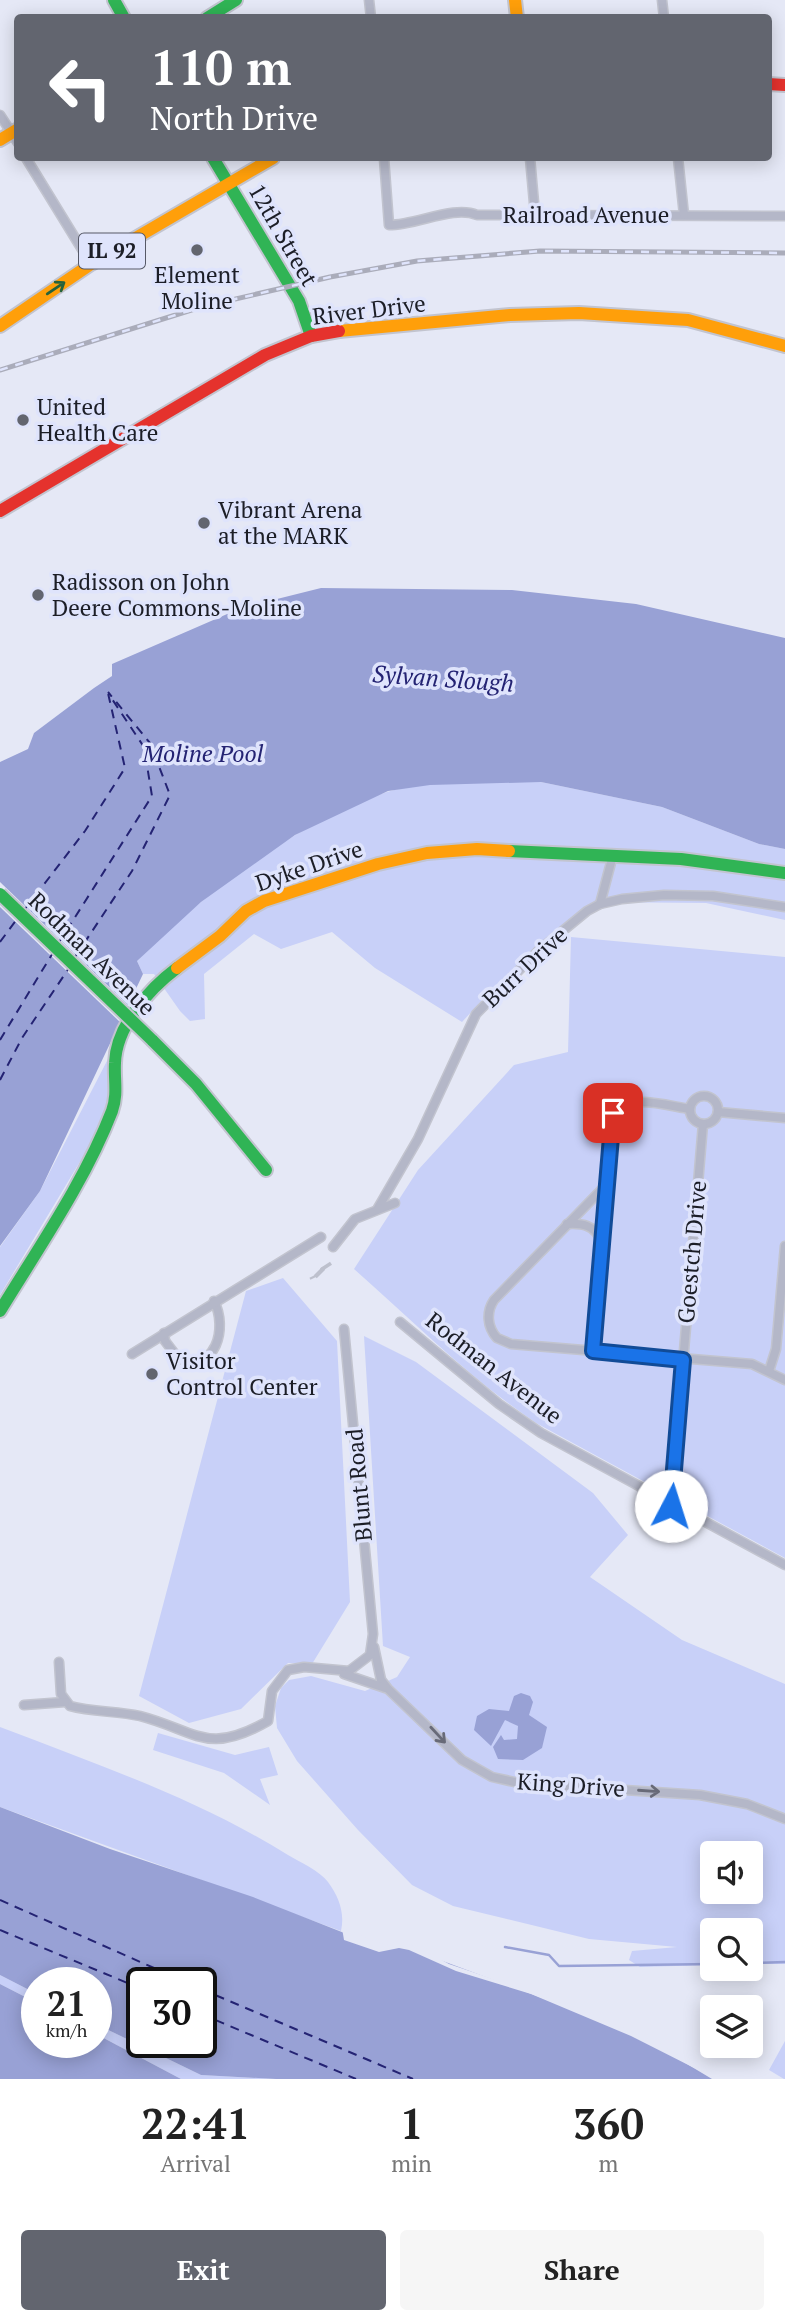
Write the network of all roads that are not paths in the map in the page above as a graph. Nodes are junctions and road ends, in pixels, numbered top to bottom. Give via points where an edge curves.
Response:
1 (236, 0) edge
2 (213, 14) edge
3 (0, 115) edge
4 (12, 136) edge
5 (28, 161) edge
6 (215, 161) edge
7 (268, 161) edge
8 (384, 161) edge
9 (530, 161) edge
10 (678, 161) edge
11 (228, 183) junction
12 (536, 214) junction
13 (684, 215) junction
14 (785, 216) edge
15 (92, 264) junction
16 (0, 326) edge
17 (312, 336) junction
18 (785, 346) edge
19 (0, 511) edge
20 (613, 855) junction
21 (785, 873) edge
22 (0, 894) edge
23 (600, 904) junction
24 (785, 907) edge
25 (690, 1109) junction
26 (718, 1112) junction
27 (785, 1118) edge
28 (703, 1124) junction
29 (266, 1170) dead end
30 (605, 1186) junction
31 (395, 1203) dead end
32 (378, 1208) junction
33 (567, 1224) junction
34 (321, 1237) dead end
35 (602, 1242) junction
36 (785, 1246) edge
37 (333, 1247) dead end
38 (214, 1301) junction
39 (0, 1311) edge
40 (400, 1322) dead end
41 (344, 1329) dead end
42 (164, 1333) junction
43 (593, 1351) junction
44 (132, 1354) dead end
45 (683, 1360) junction
46 (769, 1371) junction
47 (785, 1380) edge
48 (671, 1506) junction
49 (785, 1565) edge
50 (373, 1641) junction
51 (59, 1662) dead end
52 (341, 1672) junction
53 (388, 1689) junction
54 (65, 1702) junction
55 (24, 1705) dead end
56 (785, 1819) edge

1 - 2 street
3 - 4 street
5 - 15 street
6 - 11 street, 12th Street
7 - 11 street, IL 92
8 - 12 street, Railroad Avenue via 389,225 460,211
9 - 12 street
10 - 13 street
11 - 15 street, IL 92
11 - 17 street, 12th Street via 299,301
12 - 13 street, Railroad Avenue
13 - 14 street, Railroad Avenue
16 -> 15 street, IL 92
17 - 18 street, River Drive via 551,312 688,320
17 - 19 street, River Drive via 265,355
20 - 21 street, Dyke Drive
20 - 23 street
20 - 39 street, Dyke Drive via 507,849 427,853 329,879 246,911 156,984 121,1035 112,1110 71,1193
22 - 29 street, Rodman Avenue, bridge via 196,1084
23 - 24 street, Burr Drive via 664,895
23 - 32 street, Burr Drive via 545,945 480,1008 418,1139
25 - 26 street via 697,1098 706,1096 716,1103
25 - 28 street via 695,1121
25 - 30 street via 627,1103 613,1113
26 - 27 street
26 - 28 street via 714,1120
28 - 45 street, Goestch Drive
30 - 33 street
30 - 35 street
31 - 32 street, Burr Drive
32 - 37 street, Burr Drive via 355,1219
33 - 35 street via 588,1226
33 - 43 street via 494,1300 488,1312 492,1333 511,1344
34 - 38 street
35 - 43 street
36 - 46 street via 776,1349
38 - 42 street
38 - 42 street via 220,1337 206,1357 193,1361 178,1358
40 - 48 street, Rodman Avenue via 517,1417
41 - 50 street, Blunt Road
42 - 44 street
43 - 45 street
45 - 46 street via 752,1364
45 - 48 street, Goestch Drive
46 - 47 street
48 - 49 street, Rodman Avenue
50 - 52 street via 365,1660
50 - 53 street, Blunt Road via 378,1671
51 - 54 street
52 - 53 street
52 - 54 street via 304,1667 288,1670 272,1691 268,1721 236,1737 209,1741 142,1717
53 -> 56 street, King Drive via 462,1760 492,1777 543,1785 700,1795 747,1804
54 - 55 street

